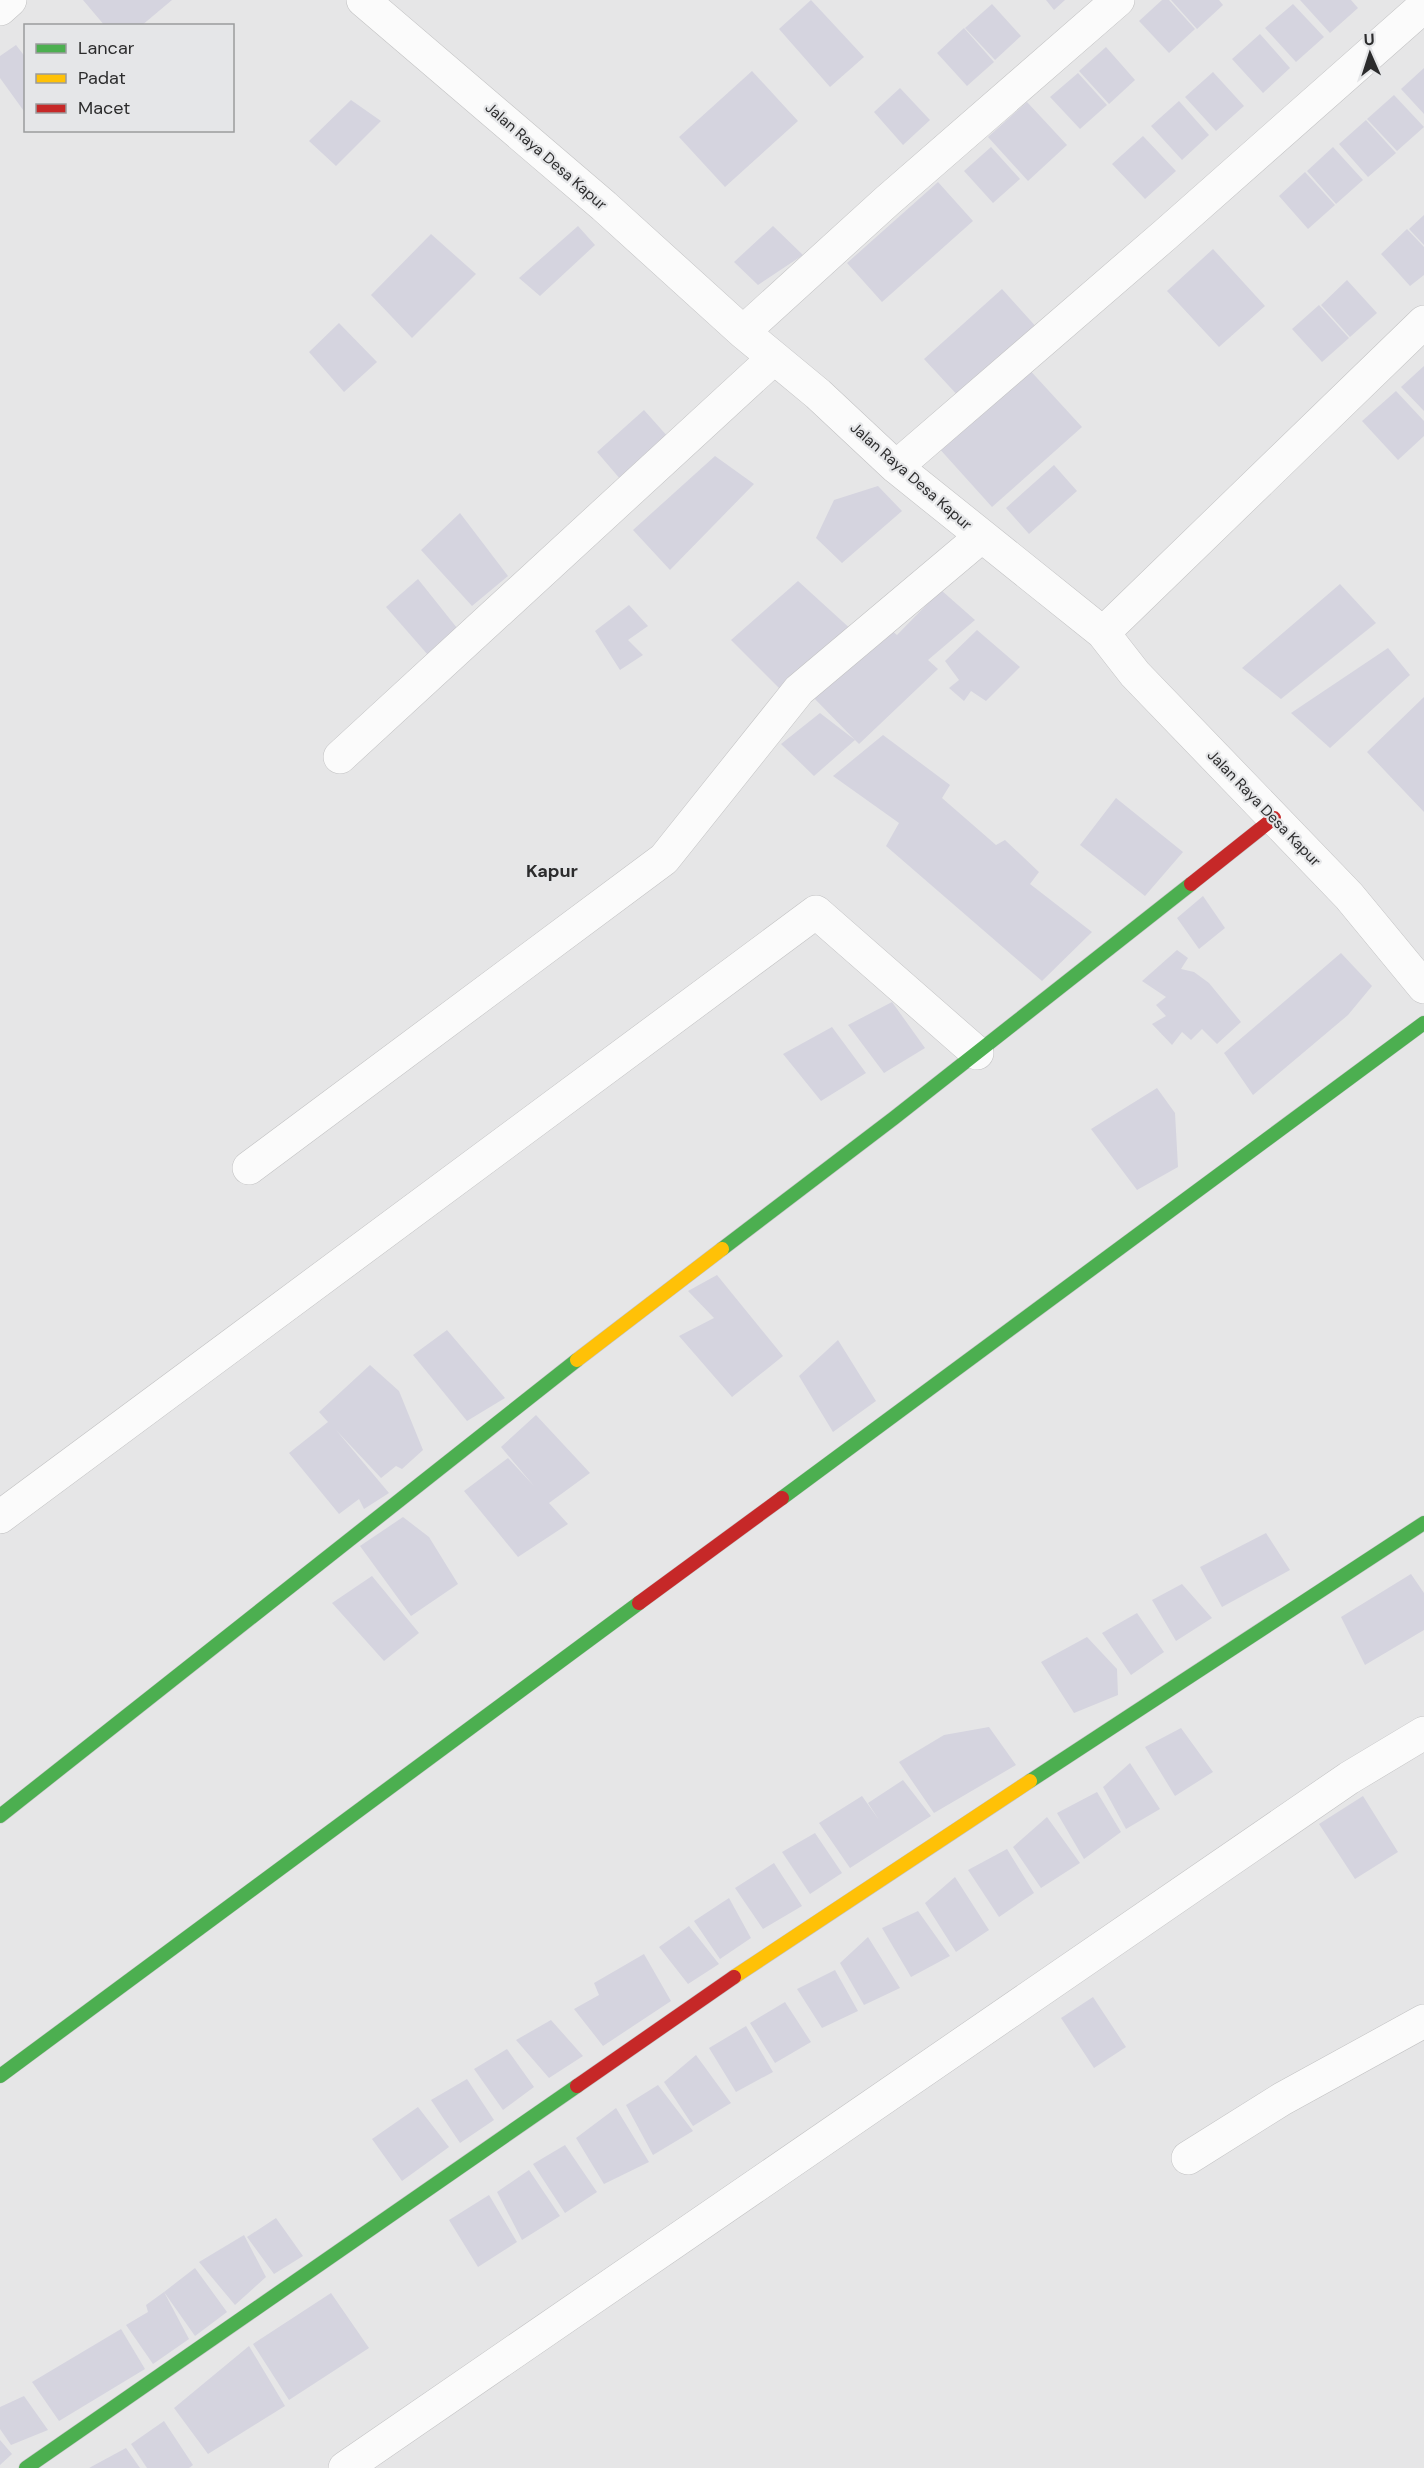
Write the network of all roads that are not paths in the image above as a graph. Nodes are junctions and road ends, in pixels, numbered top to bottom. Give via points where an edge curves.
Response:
1 (10, 0) edge
2 (363, 0) edge
3 (1118, 0) edge
4 (1424, 6) edge
5 (0, 9) edge
6 (1424, 322) edge
7 (743, 332) junction
8 (774, 358) junction
9 (896, 467) junction
10 (982, 536) junction
11 (1103, 633) junction
12 (340, 757) dead end
13 (1274, 818) junction
14 (1424, 987) edge
15 (1424, 1023) edge
16 (977, 1053) junction
17 (249, 1168) dead end
18 (0, 1517) edge
19 (1424, 1523) edge
20 (1424, 1733) edge
21 (0, 1816) edge
22 (1424, 2021) edge
23 (0, 2076) edge
24 (1188, 2158) dead end
25 (26, 2468) edge
26 (345, 2468) edge

1 - 5 street
2 - 7 street, Jalan Raya Desa Kapur via 604,206
3 - 7 street
4 - 9 street
6 - 11 street
7 - 8 street, Jalan Raya Desa Kapur
8 - 9 street, Jalan Raya Desa Kapur
8 - 12 street
9 - 10 street, Jalan Raya Desa Kapur
10 - 11 street, Jalan Raya Desa Kapur
10 - 17 street via 799,690 664,859
11 - 13 street, Jalan Raya Desa Kapur via 1135,674
13 - 14 street, Jalan Raya Desa Kapur via 1349,896
13 - 16 street
15 - 23 street
16 - 18 street via 816,912
16 - 21 street via 556,1376
19 - 25 street via 781,1945
20 - 26 street via 1349,1778
22 - 24 street via 1282,2099

